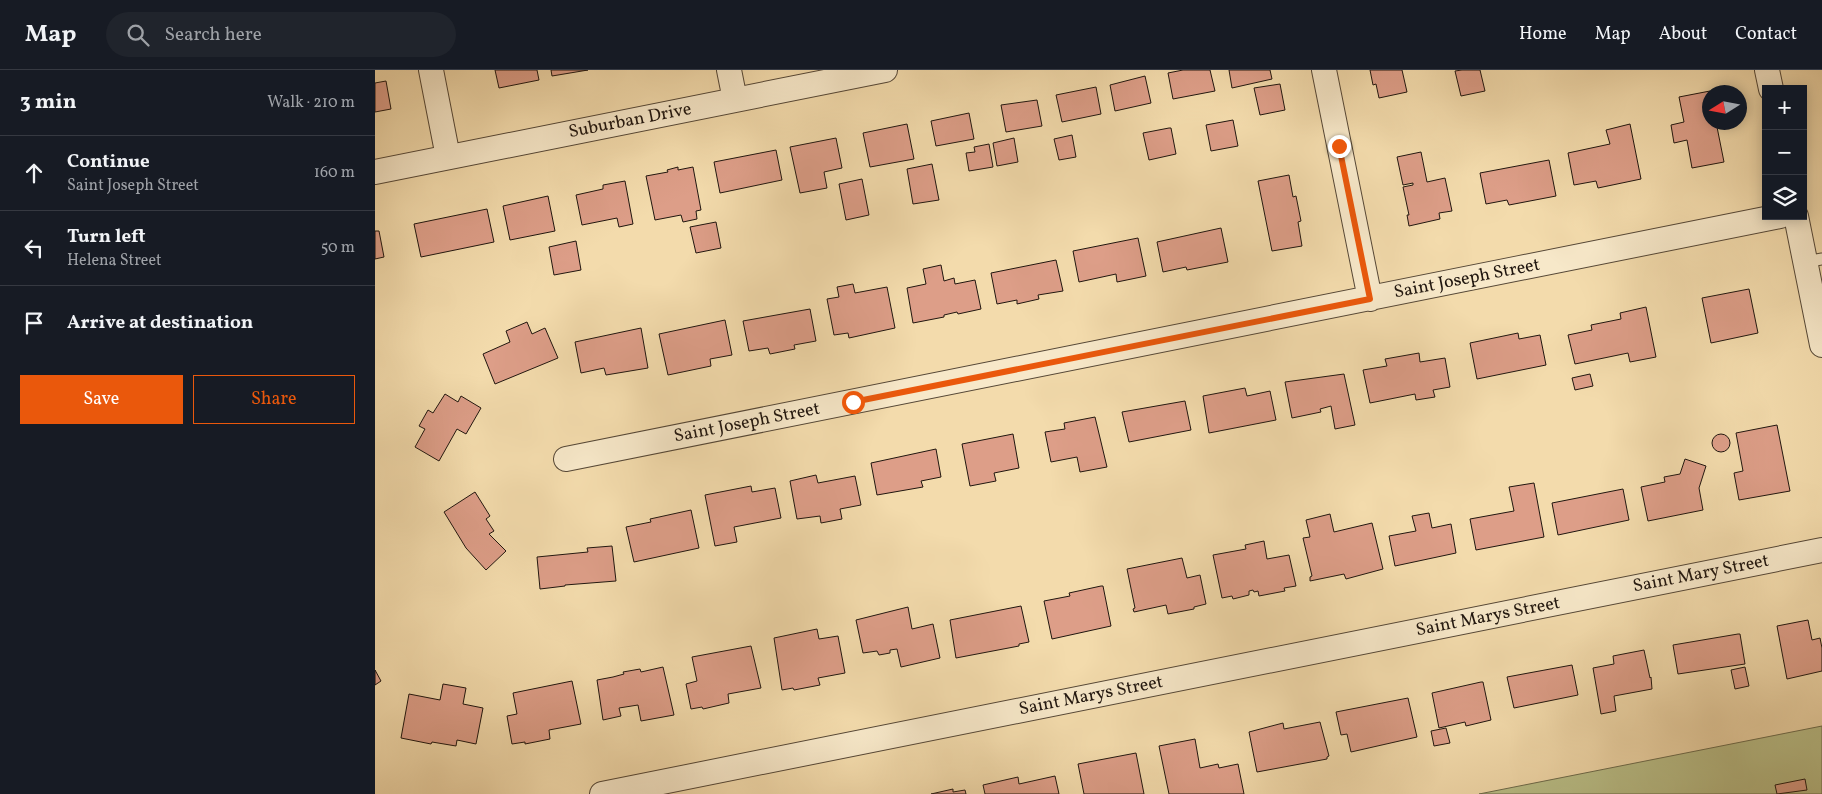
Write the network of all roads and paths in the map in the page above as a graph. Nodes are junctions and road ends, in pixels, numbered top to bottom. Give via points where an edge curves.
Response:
1 (431, 70) edge
2 (729, 70) edge
3 (885, 70) edge
4 (1324, 70) edge
5 (1767, 70) edge
6 (1770, 85) edge
7 (735, 100) junction
8 (448, 158) junction
9 (375, 172) edge
10 (1762, 220) edge
11 (1798, 220) edge
12 (1814, 261) edge
13 (1370, 299) junction
14 (1821, 336) edge
15 (566, 460) dead end
16 (1822, 550) edge
17 (1579, 599) joint
18 (602, 794) edge

1 - 8 street
2 - 7 street
3 - 7 street, Suburban Drive
4 - 13 street
5 - 6 street
7 - 8 street, Suburban Drive
8 - 9 street, Suburban Drive
10 - 13 street, Saint Joseph Street
11 - 12 street
12 - 14 street
13 - 15 street, Saint Joseph Street
16 - 17 street, Saint Mary Street
17 - 18 street, Saint Marys Street

